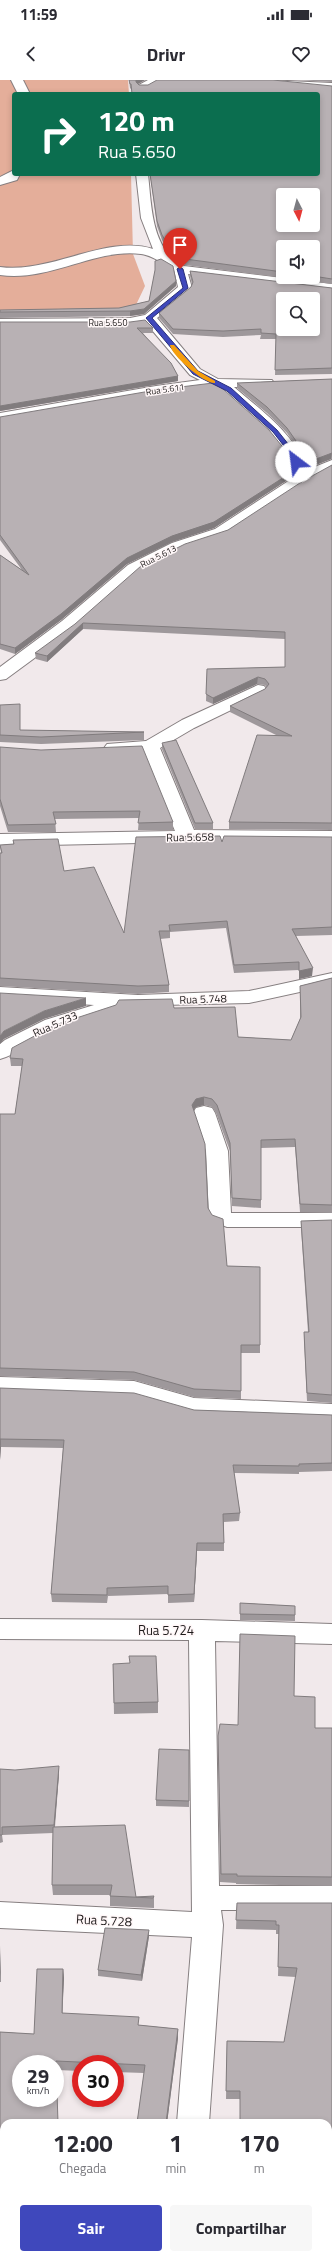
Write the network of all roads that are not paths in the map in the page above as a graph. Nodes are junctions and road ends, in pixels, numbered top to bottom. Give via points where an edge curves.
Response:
1 (17, 80) edge
2 (158, 80) edge
3 (271, 80) edge
4 (332, 86) edge
5 (142, 87) edge
6 (23, 92) edge
7 (14, 176) edge
8 (142, 176) edge
9 (0, 181) edge
10 (166, 260) junction
11 (180, 269) junction
12 (0, 271) edge
13 (332, 288) edge
14 (149, 318) junction
15 (0, 323) edge
16 (279, 382) edge
17 (215, 383) junction
18 (0, 416) edge
19 (332, 465) edge
20 (297, 482) junction
21 (0, 675) edge
22 (258, 690) dead end
23 (150, 746) junction
24 (96, 748) edge
25 (187, 836) junction
26 (332, 837) edge
27 (0, 840) edge
28 (332, 979) edge
29 (0, 993) edge
30 (138, 1001) junction
31 (0, 1053) edge
32 (204, 1113) dead end
33 (332, 1220) edge
34 (0, 1386) edge
35 (332, 1412) edge
36 (0, 1629) edge
37 (202, 1630) junction
38 (332, 1634) edge
39 (332, 1898) edge
40 (206, 1912) junction
41 (0, 1915) edge
42 (193, 2119) edge

1 - 6 street
2 - 5 street
3 - 4 street
7 - 9 street
8 - 10 street via 146,218
10 - 11 street
10 - 12 street via 141,250 108,252 46,269 12,274
11 - 13 street
11 - 14 street, Rua 5.650 via 185,288
14 - 15 street, Rua 5.650 via 130,322
14 - 17 street via 196,372
16 - 17 street, Rua 5.611
17 - 18 street, Rua 5.611 via 156,390
17 - 20 street via 229,390 275,431 294,455 299,470
19 - 20 street, Rua 5.613
20 - 21 street, Rua 5.613 via 220,532 178,546 134,568 68,625
22 - 23 street via 188,724
23 - 24 street
23 - 25 street
25 - 26 street, Rua 5.658
25 - 27 street, Rua 5.658
28 - 30 street, Rua 5.748 via 249,998
29 - 30 street, Rua 5.748
30 - 31 street, Rua 5.733 via 77,1014 35,1032
32 - 33 street via 217,1151 220,1216 227,1220
34 - 35 street via 134,1390 194,1407
36 - 37 street, Rua 5.724
37 - 38 street, Rua 5.724
37 - 40 street
39 - 40 street, Rua 5.728
40 - 41 street, Rua 5.728
40 - 42 street

